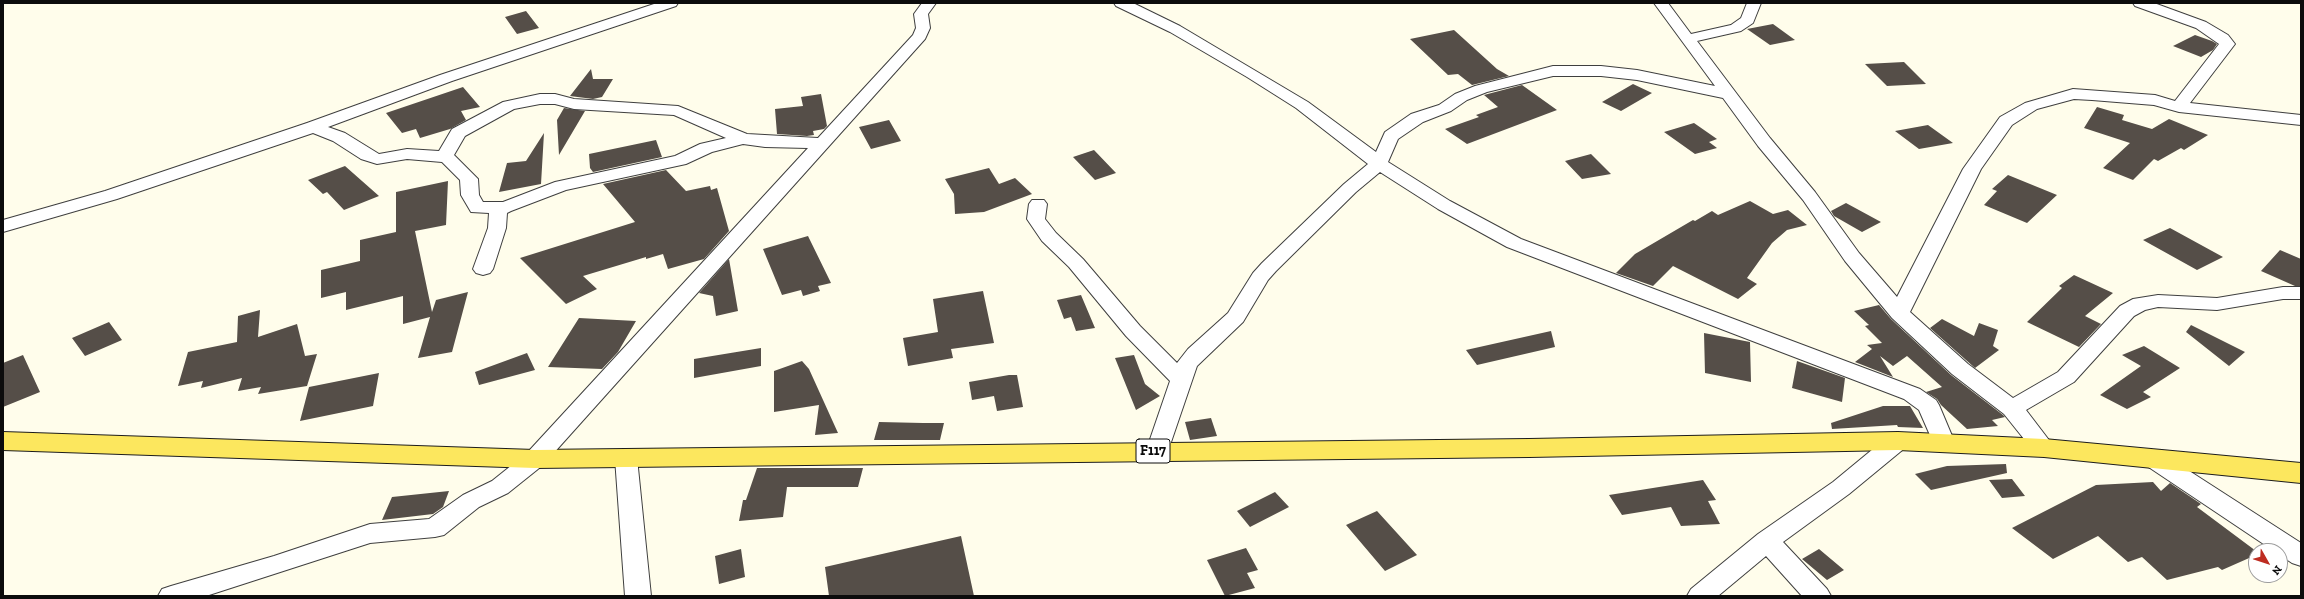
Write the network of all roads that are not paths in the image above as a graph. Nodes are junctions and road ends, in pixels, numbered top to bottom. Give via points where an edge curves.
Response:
1 (671, 3) edge
2 (929, 3) edge
3 (1121, 3) edge
4 (1661, 3) edge
5 (1754, 3) edge
6 (2140, 3) edge
7 (1688, 39) junction
8 (1728, 94) junction
9 (2179, 107) junction
10 (2301, 120) edge
11 (313, 127) junction
12 (743, 138) junction
13 (822, 142) junction
14 (445, 156) junction
15 (1379, 164) junction
16 (1038, 204) dead end
17 (505, 207) junction
18 (3, 226) edge
19 (483, 269) dead end
20 (2301, 293) edge
21 (1899, 313) junction
22 (1182, 379) junction
23 (2012, 408) junction
24 (3, 441) edge
25 (1898, 441) junction
26 (1944, 443) junction
27 (2044, 448) junction
28 (1157, 451) junction
29 (626, 458) junction
30 (535, 459) junction
31 (2155, 460) junction
32 (2301, 473) edge
33 (1767, 541) junction
34 (2301, 556) edge
35 (170, 596) edge
36 (638, 596) edge
37 (1700, 596) edge
38 (1818, 596) edge

1 - 11 street via 446,78
2 - 13 street via 921,14 923,28 920,36
3 - 15 street via 1175,29 1253,74 1302,105
4 - 7 street
5 - 7 street via 1748,20 1736,28
6 - 9 street via 2201,25 2223,38 2227,44
7 - 8 street
8 - 15 street via 1637,75 1601,71 1553,72 1531,76 1481,89 1438,111 1417,118 1391,136
8 - 21 street via 1809,196 1852,257
9 - 10 street
9 - 21 street via 2155,100 2073,94 2031,106 2006,121 1972,169
11 - 14 street via 339,137 377,159 408,154
11 - 18 street via 111,195
12 - 13 street via 765,142
12 - 14 street via 678,111 574,104 555,99 540,99 509,105 458,133
12 - 17 street via 706,148 680,160 561,186
13 - 30 street
14 - 17 street via 469,180 470,195 477,208
15 - 22 street via 1350,188 1269,267 1226,329 1195,354 1187,364
15 - 26 street via 1444,205 1514,243 1912,394 1928,405
16 - 22 street via 1036,219 1050,237 1076,263 1133,331
17 - 19 street via 498,210 497,228
20 - 23 street via 2283,293 2216,304 2158,301 2140,304 2127,311 2066,377
21 - 23 street via 1960,369
22 - 28 street
23 - 27 street
24 - 30 main road, F117
25 - 26 main road, F117
25 - 28 main road, F117
25 - 33 street via 1841,488
26 - 27 main road, F117
27 - 31 main road, F117
28 - 29 main road, F117
29 - 30 main road, F117
29 - 36 street
30 - 35 street via 500,487 471,501 435,528 370,534 274,566
31 - 32 main road, F117
31 - 34 street
33 - 37 street
33 - 38 street

